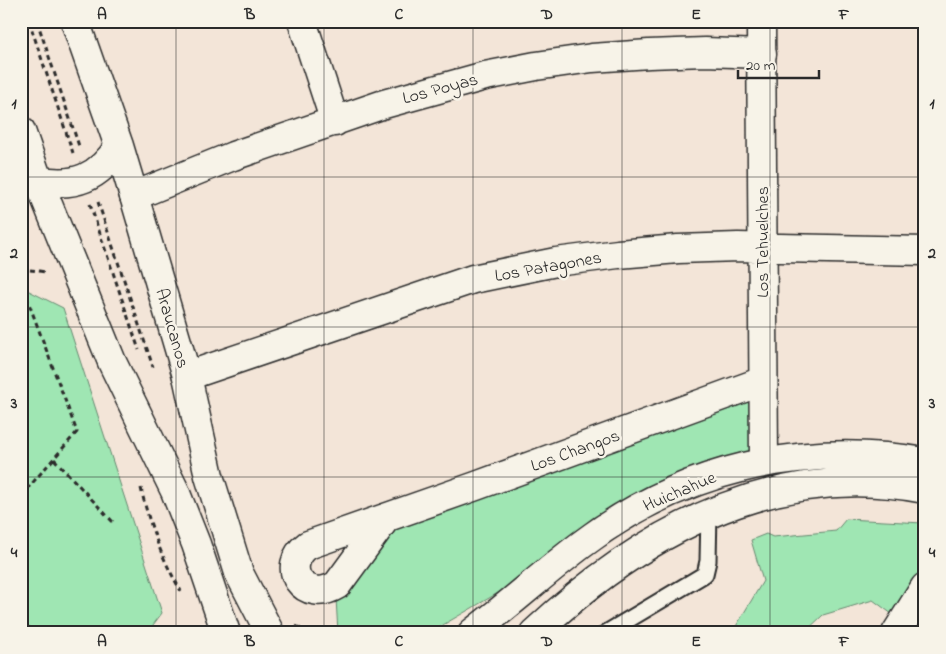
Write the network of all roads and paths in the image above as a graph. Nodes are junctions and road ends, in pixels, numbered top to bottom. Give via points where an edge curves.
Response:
1 (29, 21) edge
2 (37, 21) edge
3 (75, 21) edge
4 (302, 21) edge
5 (761, 21) edge
6 (762, 54) junction
7 (335, 122) junction
8 (21, 131) edge
9 (119, 146) junction
10 (30, 176) edge
11 (86, 178) junction
12 (134, 196) junction
13 (762, 247) junction
14 (925, 251) edge
15 (21, 296) edge
16 (142, 359) dead end
17 (155, 373) dead end
18 (187, 376) junction
19 (763, 381) junction
20 (54, 459) junction
21 (764, 462) junction
22 (925, 462) edge
23 (925, 489) edge
24 (21, 496) edge
25 (709, 512) junction
26 (386, 518) dead end
27 (113, 522) dead end
28 (925, 587) edge
29 (21, 622) edge
30 (35, 633) edge
31 (226, 633) edge
32 (270, 633) edge
33 (472, 633) edge
34 (534, 633) edge
35 (606, 633) edge
36 (896, 633) edge

1 - 11 path
2 - 11 path
3 - 9 street, Araucanos
4 - 7 street
5 - 6 street, Los Tehuelches
6 - 7 street, Los Poyas via 649,54 536,66 434,89
6 - 13 street, Los Tehuelches
7 - 12 street, Los Poyas via 233,156
8 - 10 street
9 - 11 street via 104,167
9 - 12 street, Araucanos
10 - 11 street via 52,183
10 - 31 street via 112,362 176,491
11 - 16 path
11 - 17 path
12 - 18 street, Araucanos
13 - 14 street, Los Patagones
13 - 18 street, Los Patagones via 618,254 556,262 473,279
13 - 19 street, Los Tehuelches
15 - 20 path via 25,293 77,432
18 - 32 street, Araucanos via 209,476 239,573
19 - 21 street, Los Tehuelches
19 - 26 street, Los Changos
20 - 24 path
20 - 27 path
21 - 22 street, Huichahue via 850,454
21 - 33 street, Huichahue via 691,483 618,520 582,544
23 - 25 street, Huichahue via 883,484 818,485 781,490
25 - 34 street, Huichahue via 675,528 630,556 587,587
25 - 35 lane via 705,574
28 - 36 street
29 - 30 path

